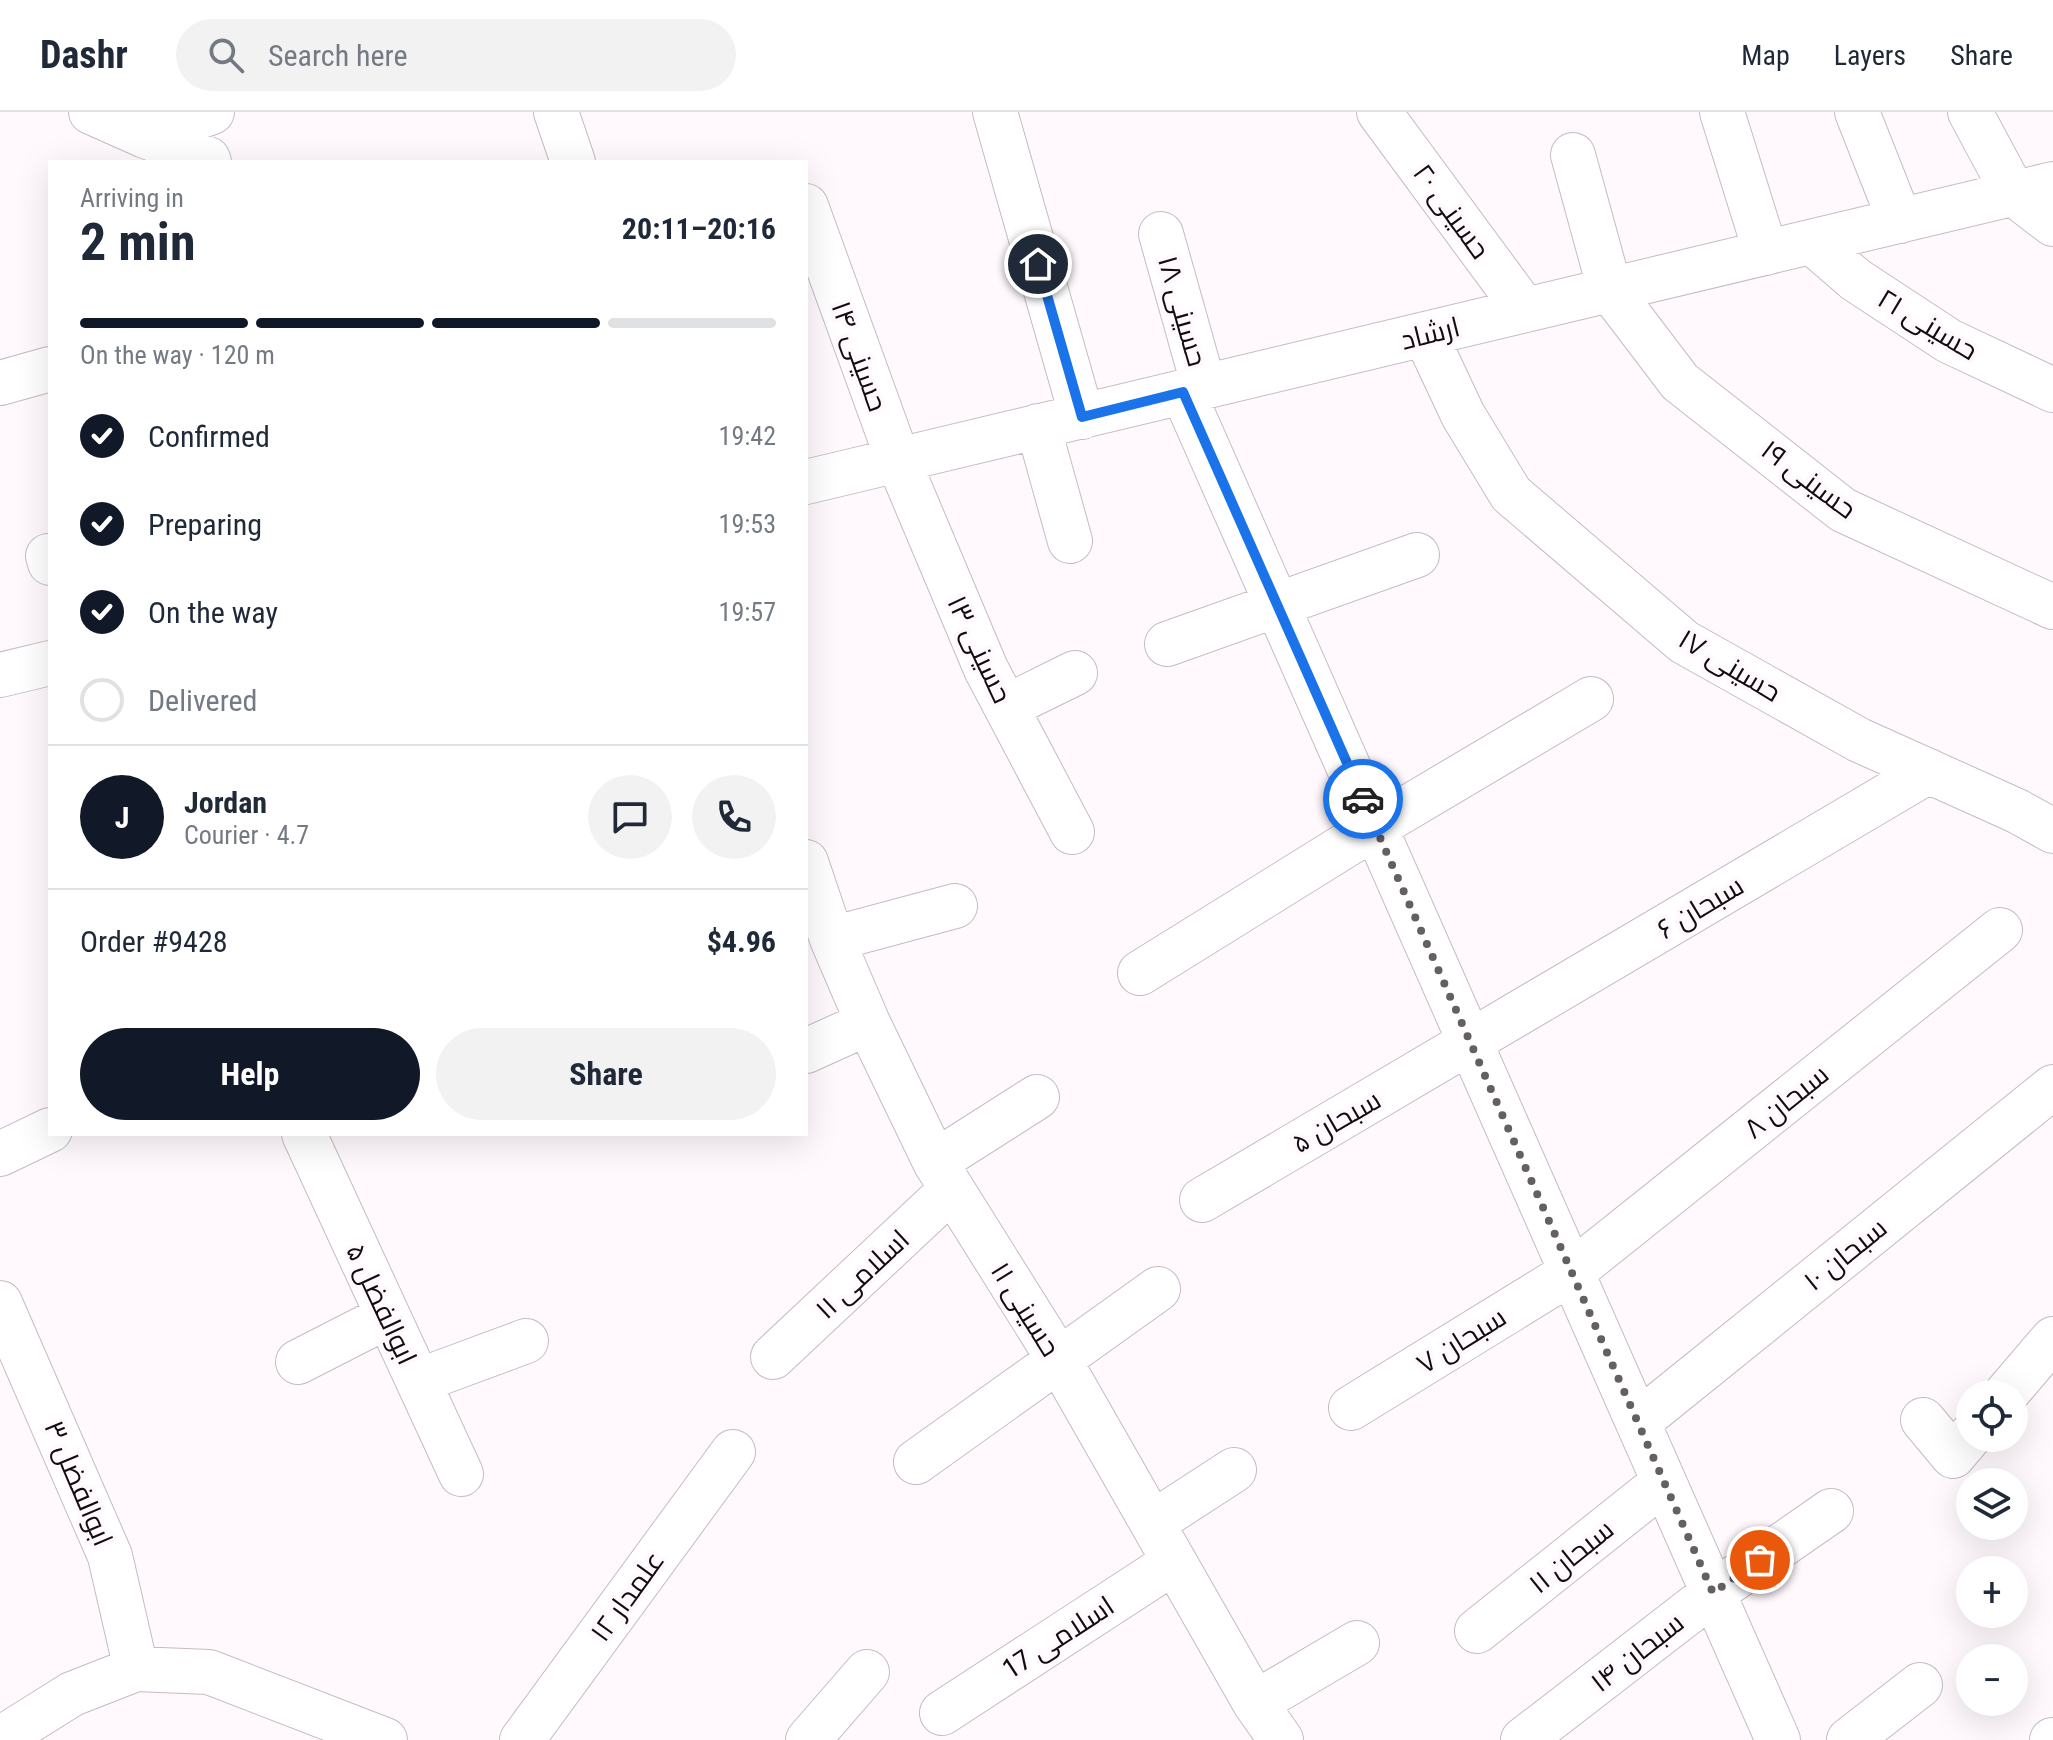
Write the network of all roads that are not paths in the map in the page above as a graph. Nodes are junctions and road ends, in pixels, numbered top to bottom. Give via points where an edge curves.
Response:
1 (91, 112) edge
2 (212, 112) edge
3 (556, 112) edge
4 (995, 112) edge
5 (1379, 112) edge
6 (1722, 112) edge
7 (1857, 112) edge
8 (1970, 112) edge
9 (145, 136) junction
10 (1573, 155) dead end
11 (208, 160) edge
12 (572, 160) edge
13 (2033, 189) edge
14 (808, 212) edge
15 (1900, 221) junction
16 (2053, 224) edge
17 (1161, 234) dead end
18 (1812, 242) junction
19 (1766, 253) junction
20 (1610, 290) junction
21 (1525, 310) junction
22 (1425, 334) junction
23 (48, 370) edge
24 (0, 383) edge
25 (1194, 390) junction
26 (2053, 390) edge
27 (1082, 417) junction
28 (1038, 426) junction
29 (898, 460) junction
30 (808, 482) edge
31 (1070, 541) dead end
32 (1417, 555) dead end
33 (1277, 606) junction
34 (2053, 607) edge
35 (1167, 644) dead end
36 (48, 663) edge
37 (1075, 673) dead end
38 (0, 675) edge
39 (1591, 699) dead end
40 (1006, 707) junction
41 (1929, 771) junction
42 (1375, 827) junction
43 (2053, 831) edge
44 (1072, 832) dead end
45 (808, 868) edge
46 (955, 906) dead end
47 (2000, 930) dead end
48 (832, 939) junction
49 (1140, 973) dead end
50 (868, 1023) junction
51 (1470, 1042) junction
52 (808, 1050) edge
53 (2053, 1087) edge
54 (1037, 1097) dead end
55 (48, 1131) edge
56 (305, 1136) edge
57 (0, 1154) edge
58 (943, 1176) junction
59 (1202, 1200) dead end
60 (1572, 1272) junction
61 (1158, 1289) dead end
62 (0, 1303) edge
63 (388, 1316) junction
64 (2053, 1339) edge
65 (526, 1341) dead end
66 (773, 1357) dead end
67 (1059, 1360) junction
68 (298, 1362) dead end
69 (2018, 1380) edge
70 (418, 1381) junction
71 (1351, 1408) dead end
72 (1923, 1420) dead end
73 (1638, 1422) junction
74 (733, 1452) dead end
75 (1956, 1452) edge
76 (916, 1462) dead end
77 (1234, 1470) dead end
78 (461, 1474) dead end
79 (1664, 1482) junction
80 (1831, 1511) dead end
81 (1154, 1522) junction
82 (1174, 1562) junction
83 (1713, 1593) junction
84 (1477, 1631) dead end
85 (1357, 1643) dead end
86 (136, 1669) junction
87 (867, 1672) dead end
88 (1920, 1685) dead end
89 (1255, 1703) junction
90 (942, 1713) dead end
91 (0, 1739) edge
92 (385, 1740) edge
93 (522, 1740) edge
94 (808, 1740) edge
95 (1281, 1740) edge
96 (1523, 1740) edge
97 (1778, 1740) edge
98 (1849, 1740) edge

1 - 9 street
2 - 9 street
3 - 12 street
4 - 27 street
5 - 21 street, حسینی ۲۰
6 - 19 street
7 - 15 street
8 - 13 street
9 - 11 street
10 - 20 street
13 - 15 street, ارشاد
13 - 16 street
14 - 29 street, حسینی ۱۴
15 - 18 street, ارشاد
17 - 25 street, حسینی ۱۸
18 - 19 street, ارشاد
18 - 26 street, حسینی ۲۱ via 1856,280 1949,341
19 - 20 street, ارشاد
20 - 21 street, ارشاد
20 - 34 street, حسینی ۱۹ via 1680,382 1843,510
21 - 22 street, ارشاد
22 - 25 street, ارشاد
22 - 41 street, حسینی ۱۷ via 1463,415 1511,494 1684,642 1859,740
23 - 24 street
25 - 27 street, ارشاد
25 - 33 street, حسینی ۱۸
27 - 28 street, ارشاد
28 - 29 street, ارشاد
28 - 31 street
29 - 30 street, ارشاد
29 - 40 street, حسینی ۱۳
32 - 33 street
33 - 35 street
33 - 42 street, حسینی ۱۸
36 - 38 street
37 - 40 street
39 - 42 street
40 - 44 street, حسینی ۱۳
41 - 43 street, حسینی ۱۷
41 - 51 street, سبحان ۶
42 - 49 street
42 - 51 street, حسینی ۱۸
45 - 48 street, حسینی ۱۱
46 - 48 street
47 - 60 street, سبحان ۸
48 - 50 street, حسینی ۱۱
50 - 52 street
50 - 58 street, حسینی ۱۱
51 - 59 street, سبحان ۵
51 - 60 street, حسینی ۱۸
53 - 73 street, سبحان ۱۰
54 - 58 street, اسلامی ۱۱
55 - 57 street
56 - 63 street, ابوالفضل ۵
58 - 66 street, اسلامی ۱۱
58 - 67 street, حسینی ۱۱
60 - 71 street, سبحان ۷
60 - 73 street, حسینی ۱۸
61 - 67 street
62 - 86 street, ابوالفضل ۳ via 110,1556
63 - 68 street
63 - 70 street, ابوالفضل ۵
64 - 69 street
65 - 70 street
67 - 76 street
67 - 81 street, حسینی ۱۱
70 - 78 street, ابوالفضل ۵
72 - 75 street via 1953,1456
73 - 79 street, حسینی ۱۸
74 - 93 street, علمدار ۱۲
77 - 81 street
79 - 83 street, حسینی ۱۸
79 - 84 street, سبحان ۱۱
80 - 83 street, سبحان ۱۴
81 - 82 street, حسینی ۱۱
82 - 89 street, حسینی ۱۱
82 - 90 street, اسلامی 17
83 - 96 street, سبحان ۱۴
83 - 97 street, حسینی ۱۸
85 - 89 street
86 - 91 street via 72,1694
86 - 92 street via 209,1672
87 - 94 street
88 - 98 street
89 - 95 street, حسینی ۱۱

